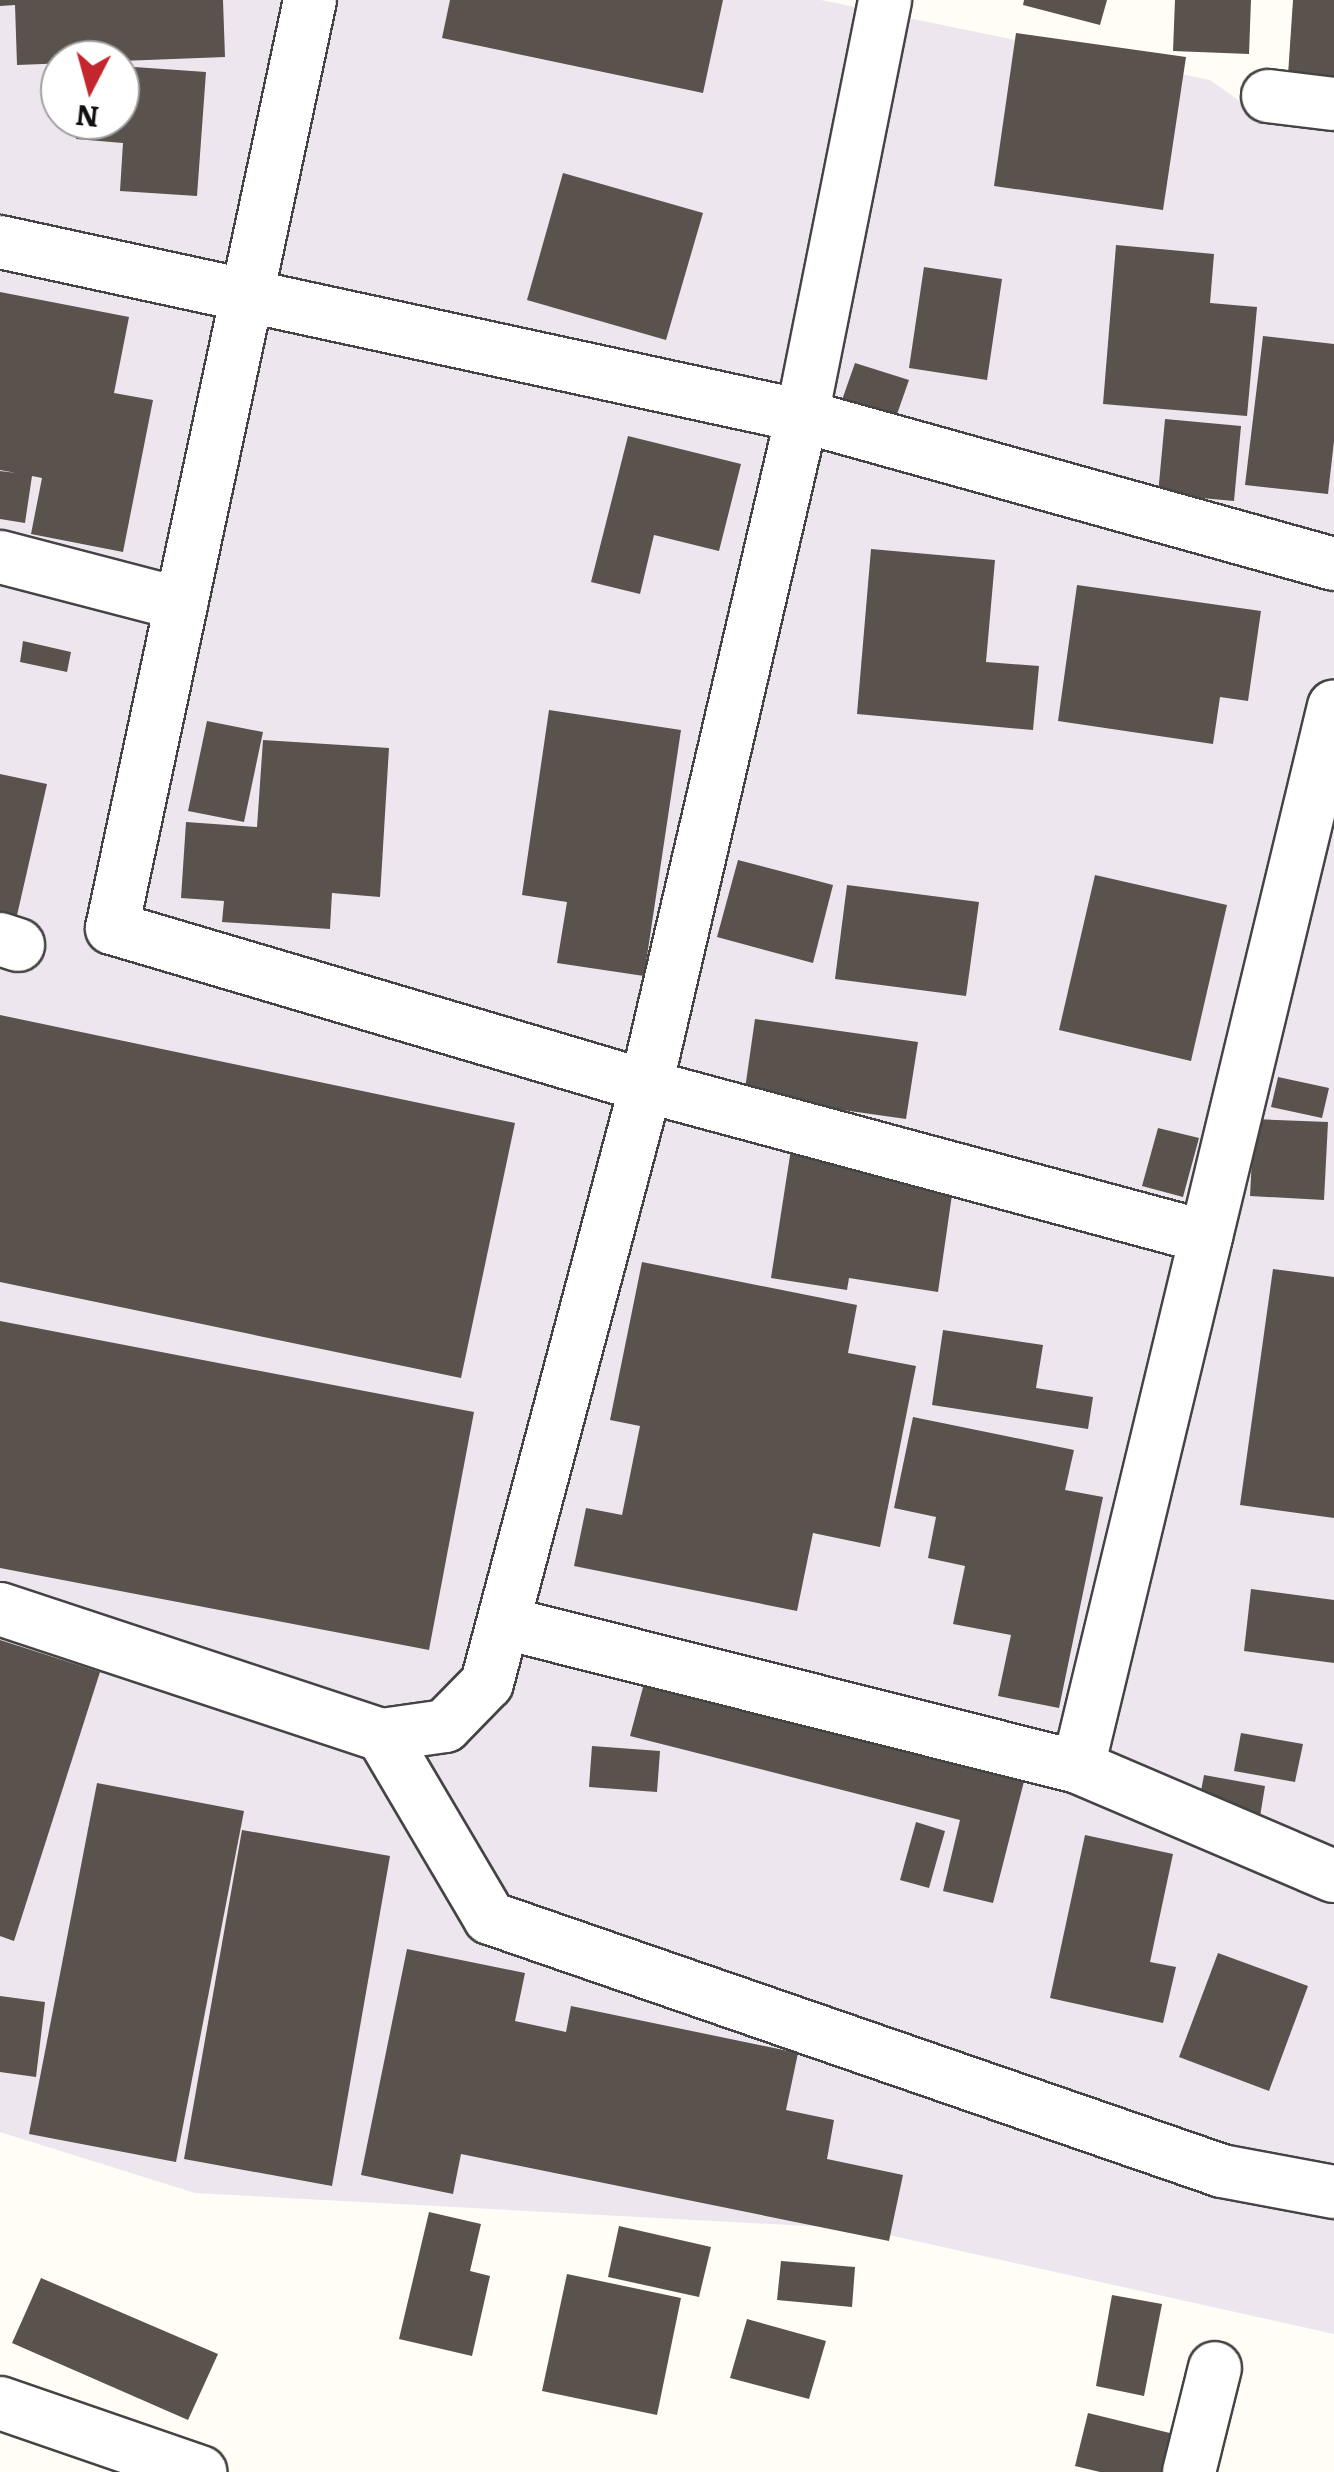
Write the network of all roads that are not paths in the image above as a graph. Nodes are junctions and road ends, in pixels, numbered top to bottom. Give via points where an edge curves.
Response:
1 (310, 0) edge
2 (885, 0) edge
3 (1268, 96) dead end
4 (1334, 104) edge
5 (0, 242) edge
6 (248, 298) junction
7 (802, 416) junction
8 (0, 557) edge
9 (1334, 564) edge
10 (180, 604) junction
11 (1334, 706) edge
12 (646, 1086) junction
13 (1206, 1237) junction
14 (0, 1609) edge
15 (505, 1623) junction
16 (382, 1734) junction
17 (1078, 1767) junction
18 (1334, 1876) edge
19 (1334, 2192) edge
20 (1215, 2368) dead end
21 (0, 2403) edge
22 (200, 2472) edge
23 (1189, 2472) edge

1 - 6 street
2 - 7 street
3 - 4 street
5 - 6 street
6 - 7 street
6 - 10 street
7 - 9 street
7 - 12 street
8 - 10 street
10 - 12 street via 112,928
11 - 13 street
12 - 13 street
12 - 15 street
13 - 17 street
14 - 16 street
15 - 16 street via 487,1683 445,1726
15 - 17 street
16 - 19 street via 490,1918 1222,2171
17 - 18 street
20 - 23 street
21 - 22 street

